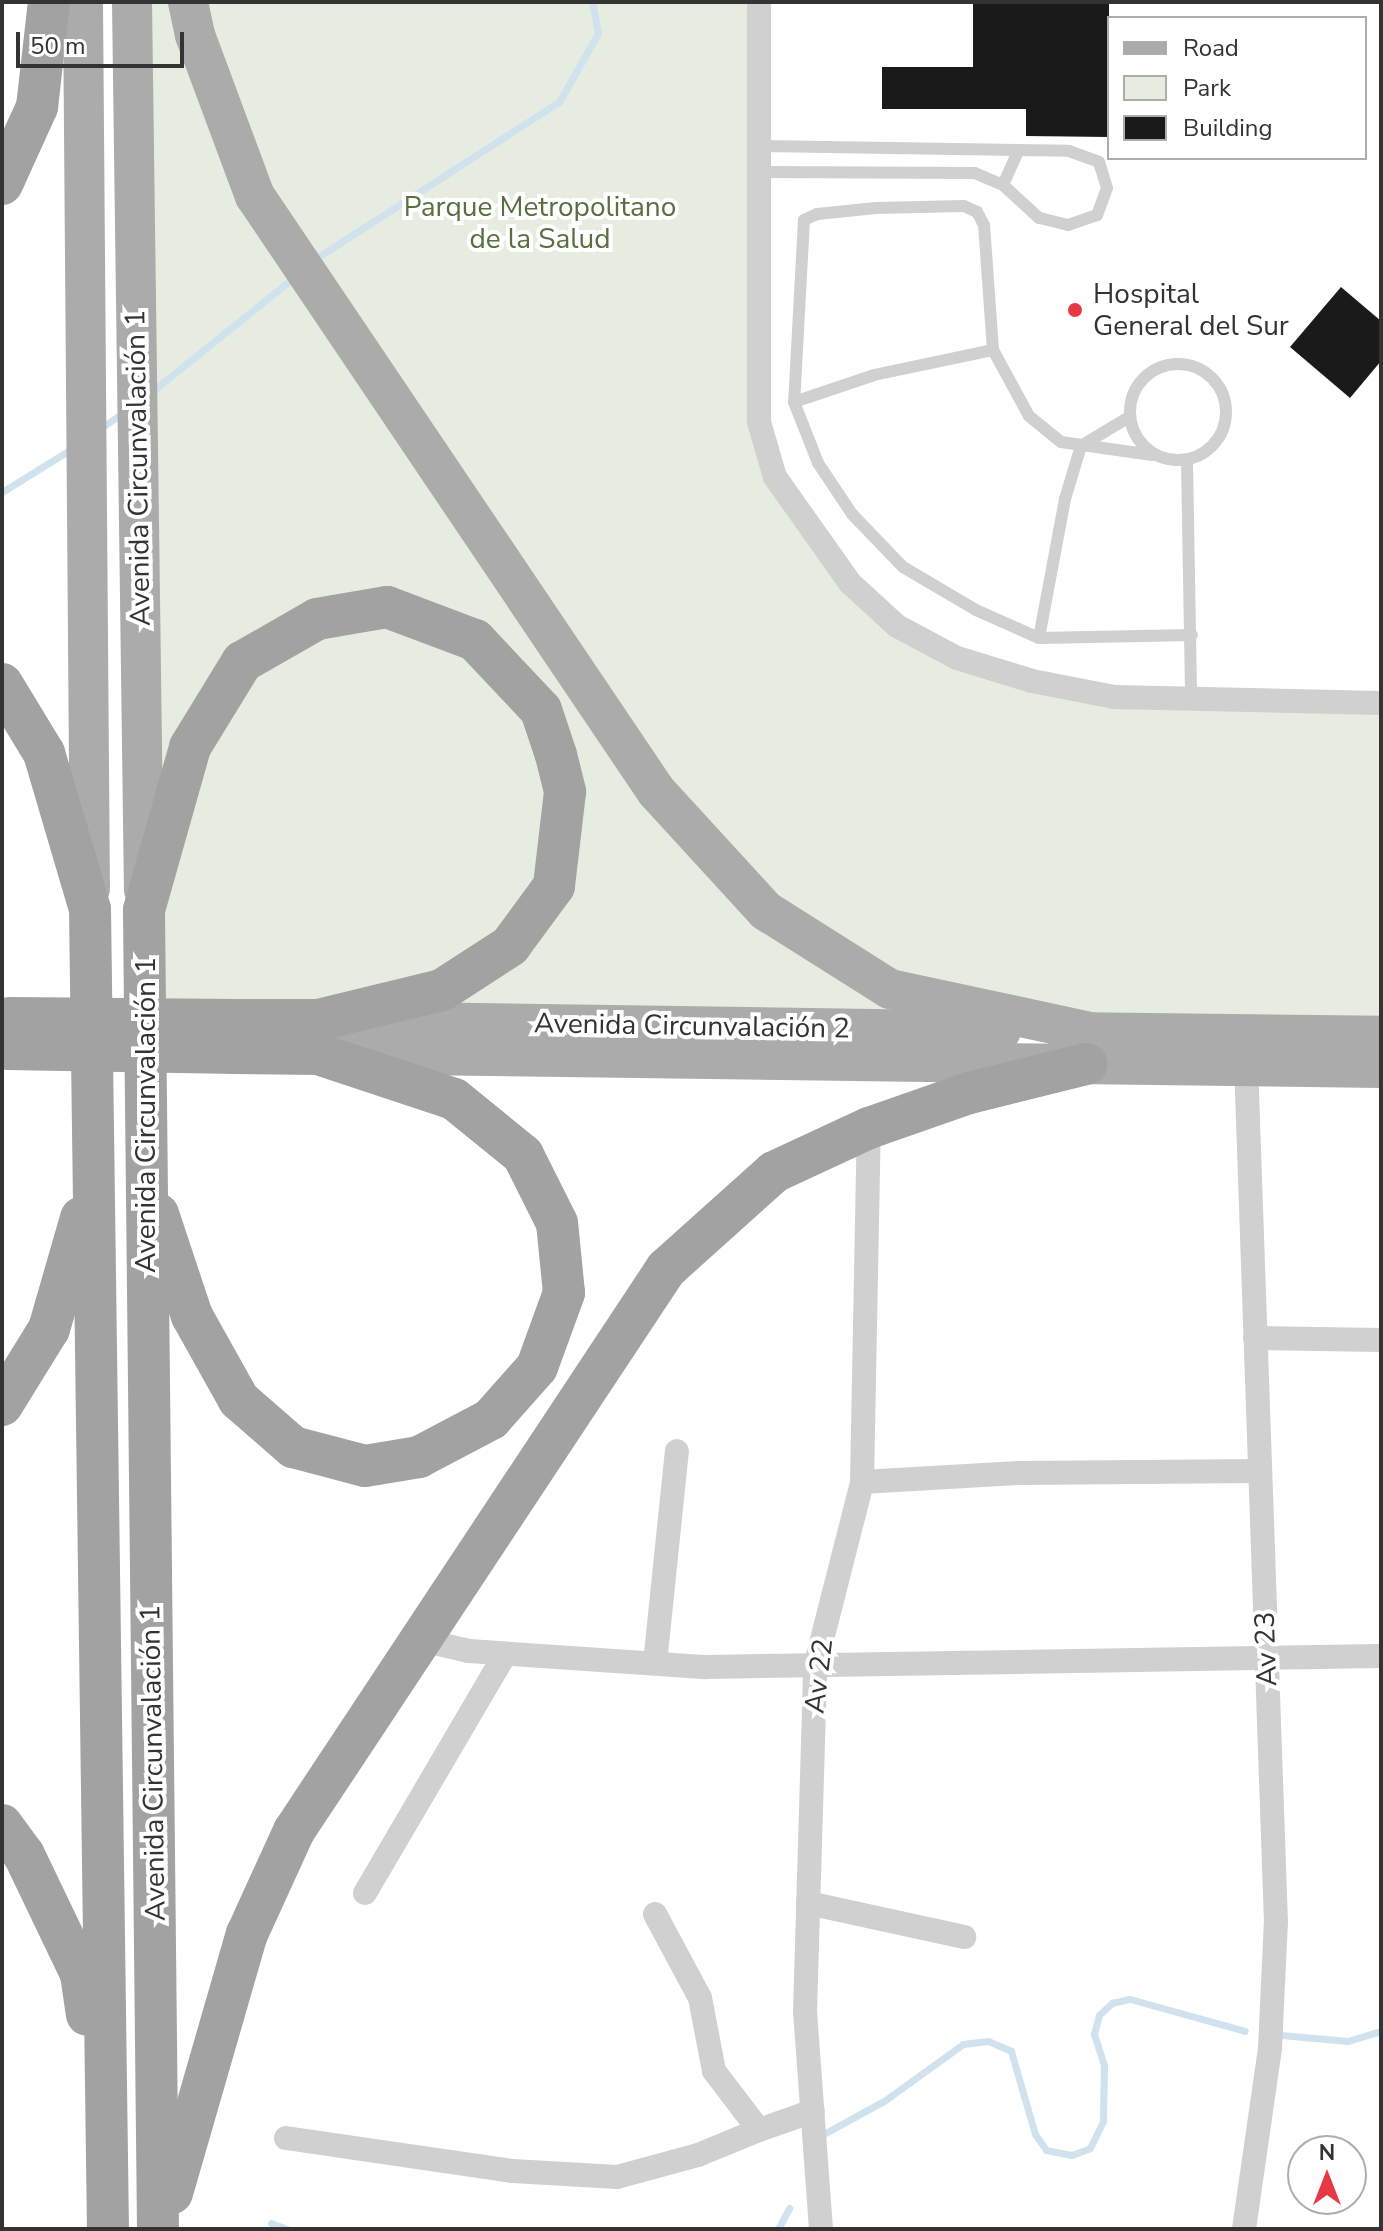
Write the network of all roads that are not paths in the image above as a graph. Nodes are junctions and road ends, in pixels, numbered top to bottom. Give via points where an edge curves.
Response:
1 (49, 2) edge
2 (83, 2) edge
3 (132, 2) edge
4 (188, 2) edge
5 (759, 2) edge
6 (759, 146) junction
7 (1018, 151) junction
8 (759, 172) junction
9 (2, 184) edge
10 (1003, 185) junction
11 (993, 350) junction
12 (794, 402) junction
13 (1129, 417) junction
14 (1081, 446) junction
15 (1152, 455) junction
16 (1187, 462) junction
17 (1192, 635) junction
18 (1039, 638) junction
19 (2, 684) edge
20 (1191, 697) junction
21 (1381, 703) edge
22 (90, 909) junction
23 (144, 910) junction
24 (1381, 1021) edge
25 (5, 1034) edge
26 (1342, 1036) junction
27 (1381, 1036) edge
28 (318, 1037) junction
29 (1089, 1048) junction
30 (1246, 1066) junction
31 (1381, 1068) edge
32 (869, 1128) junction
33 (94, 1175) junction
34 (146, 1179) junction
35 (1255, 1338) junction
36 (1381, 1340) edge
37 (2, 1405) edge
38 (677, 1451) dead end
39 (1259, 1471) junction
40 (862, 1482) junction
41 (422, 1640) junction
42 (505, 1654) junction
43 (1381, 1656) edge
44 (1266, 1660) junction
45 (655, 1663) junction
46 (815, 1667) junction
47 (2, 1825) edge
48 (365, 1893) dead end
49 (808, 1903) junction
50 (655, 1914) dead end
51 (964, 1937) dead end
52 (813, 2111) junction
53 (759, 2130) junction
54 (286, 2138) dead end
55 (107, 2147) junction
56 (108, 2229) edge
57 (161, 2229) edge
58 (821, 2229) edge
59 (1244, 2229) edge

1 - 9 highway via 37,107
2 - 22 main road, Avenida Circunvalación 1
3 - 23 main road, Avenida Circunvalación 1
4 - 29 main road via 195,35 255,196 656,791 766,911 890,989
5 - 6 street
6 - 7 lane
6 - 8 street
7 - 10 lane
7 - 10 lane via 1089,156 1099,162 1105,201 1097,215 1068,225 1039,218
8 - 10 lane via 939,169 975,173
8 - 20 street via 759,422 775,477 850,583 897,626 957,658 1032,681 1114,697
11 - 12 lane via 874,375
11 - 12 lane via 985,238 977,212 964,206 817,214 804,220 800,235
11 - 14 lane via 1029,416 1061,442
12 - 18 lane via 818,463 835,489 903,567 976,610
13 - 14 lane
13 - 15 lane via 1135,437
13 - 16 lane via 1132,393 1159,366 1185,362 1217,380 1228,412 1213,448
14 - 15 lane
14 - 18 lane via 1065,499
15 - 16 lane
16 - 17 lane
17 - 18 lane
17 - 20 lane
19 - 22 highway via 44,753
20 - 21 street
22 - 33 highway, Avenida Circunvalación 1
23 - 28 highway via 190,747 242,662 317,619 387,607 475,640 541,710 556,755 565,792 554,886 510,946 442,990
23 - 34 highway, Avenida Circunvalación 1
24 - 26 street
25 - 28 highway, Avenida Circunvalación 2, bridge
26 - 27 main road, Avenida Circunvalación 2
26 - 29 main road, Avenida Circunvalación 2
28 - 29 main road, Avenida Circunvalación 2
28 - 34 highway via 454,1099 523,1155 557,1223 564,1293 537,1367 491,1419 419,1457 365,1466 293,1447 239,1400 192,1316
29 - 30 main road, Avenida Circunvalación 2
29 - 32 highway
30 - 31 main road, Avenida Circunvalación 2
30 - 35 street, Av 23
32 - 40 street, Av 22
32 - 41 highway via 774,1172 666,1269
33 - 37 highway via 49,1329
33 - 55 highway, Avenida Circunvalación 1
34 - 57 highway, Avenida Circunvalación 1
35 - 36 street
35 - 39 street, Av 23
38 - 45 street
39 - 40 street via 1020,1473
39 - 44 street, Av 23
40 - 46 street, Av 22
41 - 42 street
41 - 57 highway via 294,1831 247,1934
42 - 45 street
42 - 48 street
43 - 44 street
44 - 46 street
44 - 59 street, Av 23 via 1276,1923 1270,2048
45 - 46 street
46 - 49 street, Av 22
47 - 55 highway via 24,1855 81,1974
49 - 51 street
49 - 52 street, Av 22 via 805,2012
50 - 53 street via 700,1998 714,2071
52 - 53 street
52 - 58 street, Av 22
53 - 54 street via 698,2155 617,2177 513,2171
55 - 56 highway, Avenida Circunvalación 1

